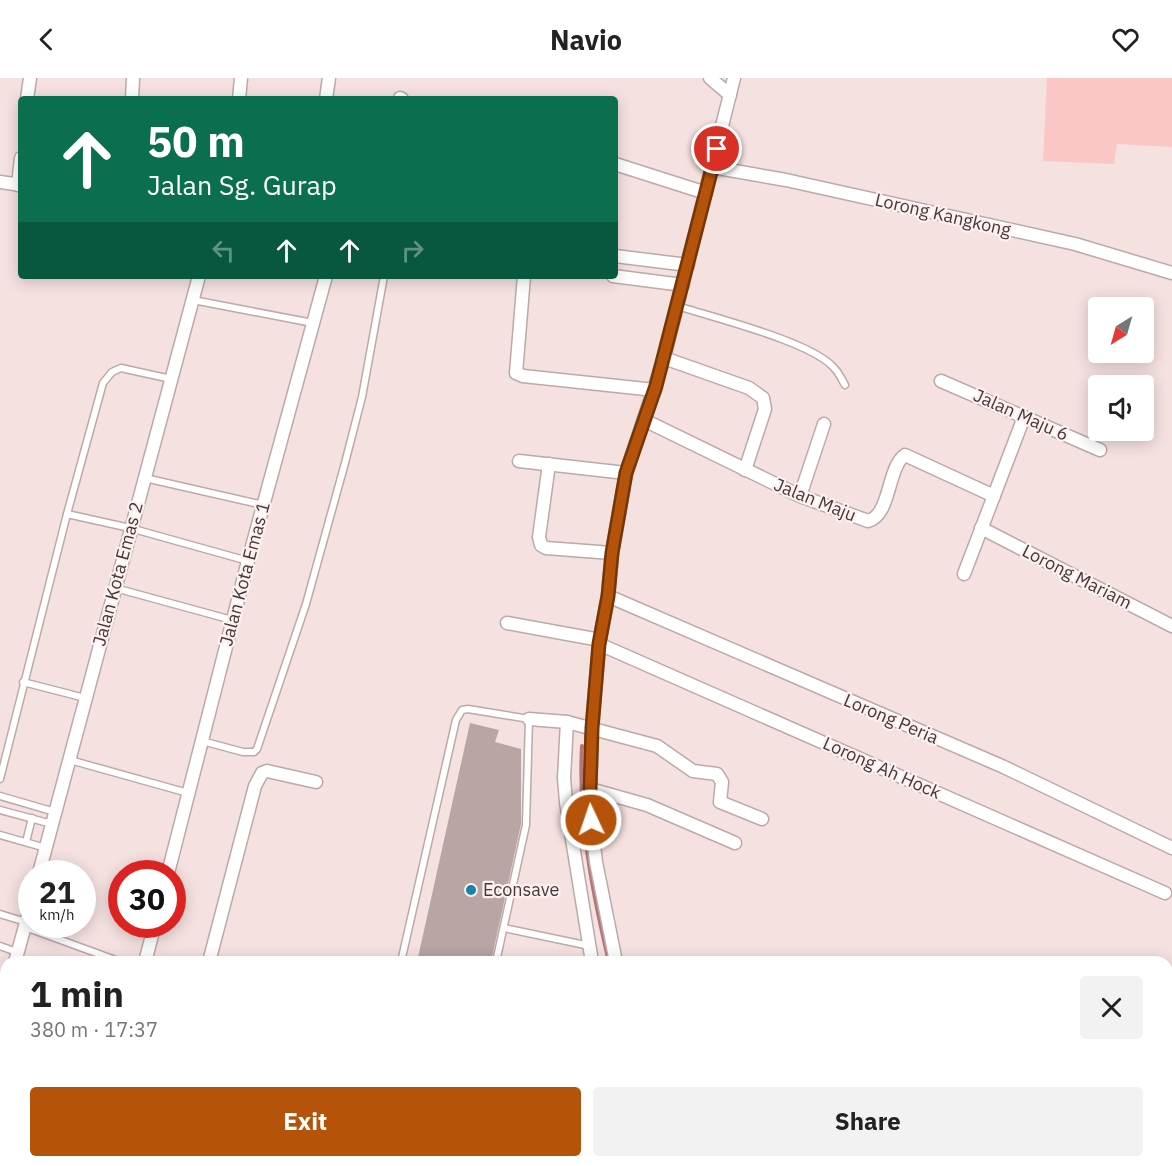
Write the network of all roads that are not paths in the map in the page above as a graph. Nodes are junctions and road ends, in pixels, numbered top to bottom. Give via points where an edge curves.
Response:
1 (30, 78) edge
2 (133, 78) edge
3 (241, 78) edge
4 (329, 78) edge
5 (710, 78) edge
6 (734, 78) edge
7 (730, 95) junction
8 (27, 96) edge
9 (132, 96) edge
10 (239, 96) edge
11 (326, 96) edge
12 (618, 165) edge
13 (712, 167) junction
14 (0, 182) edge
15 (18, 185) edge
16 (706, 193) junction
17 (618, 256) edge
18 (688, 265) junction
19 (1172, 273) edge
20 (618, 277) edge
21 (198, 279) edge
22 (325, 279) edge
23 (383, 279) edge
24 (524, 279) edge
25 (683, 285) junction
26 (192, 300) junction
27 (678, 306) junction
28 (313, 323) junction
29 (664, 358) junction
30 (171, 379) junction
31 (941, 381) dead end
32 (845, 385) dead end
33 (655, 390) junction
34 (1024, 417) junction
35 (644, 420) junction
36 (824, 424) dead end
37 (1100, 450) dead end
38 (519, 461) dead end
39 (549, 464) junction
40 (745, 470) junction
41 (626, 473) junction
42 (144, 478) junction
43 (800, 496) junction
44 (994, 496) junction
45 (263, 505) junction
46 (67, 514) junction
47 (130, 528) junction
48 (981, 528) junction
49 (612, 553) junction
50 (248, 561) junction
51 (964, 574) dead end
52 (115, 588) junction
53 (608, 596) junction
54 (232, 621) junction
55 (507, 623) dead end
56 (1172, 626) edge
57 (600, 642) junction
58 (24, 681) junction
59 (86, 698) junction
60 (530, 718) junction
61 (567, 722) junction
62 (592, 728) junction
63 (201, 741) junction
64 (69, 760) junction
65 (0, 779) edge
66 (316, 782) dead end
67 (590, 789) junction
68 (188, 793) junction
69 (0, 796) edge
70 (0, 810) edge
71 (32, 818) junction
72 (53, 818) junction
73 (762, 819) dead end
74 (0, 835) edge
75 (26, 842) junction
76 (735, 843) dead end
77 (46, 848) junction
78 (1172, 848) edge
79 (43, 860) edge
80 (171, 860) edge
81 (1165, 893) dead end
82 (0, 914) edge
83 (18, 922) edge
84 (504, 928) junction
85 (22, 938) edge
86 (59, 938) edge
87 (151, 938) edge
88 (0, 946) edge
89 (590, 946) junction
90 (15, 956) edge
91 (17, 956) edge
92 (105, 956) edge
93 (147, 956) edge
94 (211, 956) edge
95 (402, 956) edge
96 (497, 956) edge
97 (591, 956) edge
98 (615, 956) edge

1 - 8 street
2 - 9 street
3 - 10 street
4 - 11 street
5 - 7 street
6 - 7 street
7 - 13 street
12 - 16 street
13 - 16 street
13 - 19 street, Lorong Kangkong via 1075,244
14 - 15 street
16 - 18 street
17 - 18 street
18 - 25 street
20 - 25 street
21 - 26 street, Jalan Kota Emas 2
22 - 28 street, Jalan Kota Emas 1
23 - 63 lane via 362,397 345,463 306,604 257,749 243,752
24 - 33 street via 514,371 523,376
25 - 27 street
26 - 28 lane
26 - 30 street, Jalan Kota Emas 2
27 - 29 street
27 - 32 lane via 796,343 835,368
28 - 45 street, Jalan Kota Emas 1
29 - 33 street
29 - 40 street via 749,388 764,398 765,409
30 - 42 street, Jalan Kota Emas 2
30 - 46 lane via 121,368 103,383
31 - 34 street, Jalan Maju 6
33 - 35 street
34 - 37 street, Jalan Maju 6
34 - 44 street
35 - 40 street, Jalan Maju
35 - 41 street
36 - 43 street
38 - 39 street
39 - 41 street
39 - 49 street via 541,545
40 - 43 street, Jalan Maju
41 - 49 street
42 - 45 lane
42 - 47 street, Jalan Kota Emas 2
43 - 44 street, Jalan Maju via 872,521 880,512 905,455
44 - 48 street
45 - 50 street, Jalan Kota Emas 1
46 - 47 lane
46 - 58 lane
47 - 50 lane
47 - 52 street, Jalan Kota Emas 2
48 - 51 street
48 - 56 street, Lorong Mariam
49 - 53 street
50 - 54 street, Jalan Kota Emas 1
52 - 54 lane
52 - 59 street, Jalan Kota Emas 2
53 - 57 street
53 - 78 street, Lorong Peria via 1004,767
54 - 63 street, Jalan Kota Emas 1
55 - 57 street, Lorong Ah Hock
57 - 62 street
57 - 81 street, Lorong Ah Hock
58 - 59 lane
58 - 65 lane
59 - 64 street, Jalan Kota Emas 2
60 - 61 street
60 - 84 lane via 526,825
60 - 95 lane via 468,709 457,717
61 - 62 street
61 - 89 street via 566,802
62 - 67 street
62 - 73 street via 657,746 693,771 717,774 722,782 720,802
63 - 68 street, Jalan Kota Emas 1
64 - 68 lane
64 - 72 street, Jalan Kota Emas 2
66 - 94 street via 262,773 255,786
67 - 76 street via 647,805
67 - 98 street via 596,862
68 - 80 street, Jalan Kota Emas 1
69 - 72 lane
70 - 71 lane
71 - 72 lane
71 - 75 lane
72 - 77 street, Jalan Kota Emas 2
74 - 75 lane
75 - 77 lane
77 - 79 street, Jalan Kota Emas 2
82 - 83 lane
84 - 89 lane
84 - 96 lane
85 - 91 street
86 - 92 lane
87 - 93 street
88 - 90 lane
89 - 97 street

